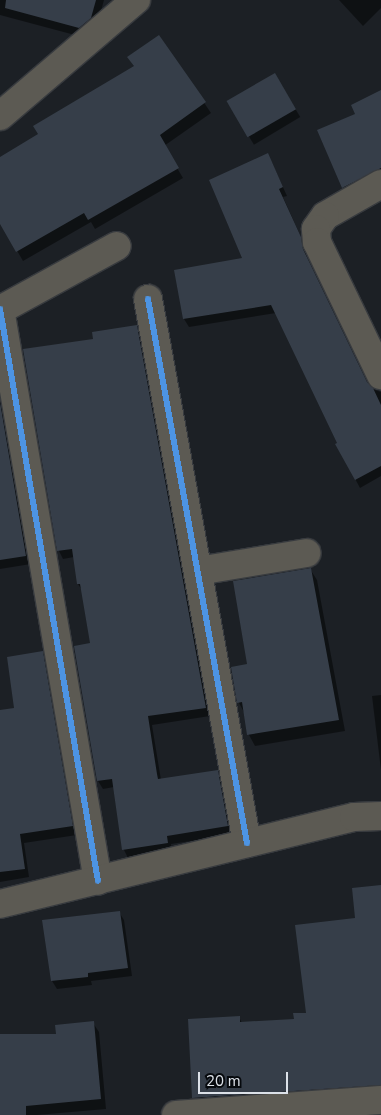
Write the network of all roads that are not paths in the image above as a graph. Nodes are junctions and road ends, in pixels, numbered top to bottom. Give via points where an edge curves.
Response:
1 (136, 0) edge
2 (0, 116) edge
3 (381, 184) edge
4 (118, 246) dead end
5 (148, 299) dead end
6 (0, 310) edge
7 (381, 375) edge
8 (307, 553) dead end
9 (198, 571) junction
10 (381, 816) edge
11 (247, 843) junction
12 (98, 880) junction
13 (0, 904) edge
14 (381, 1100) edge
15 (176, 1115) edge

1 - 2 street
3 - 7 street via 324,216 316,229 317,242
4 - 6 street
5 - 9 street
6 - 12 street
8 - 9 street
9 - 11 street
10 - 11 street via 354,818
11 - 12 street
12 - 13 street
14 - 15 street

